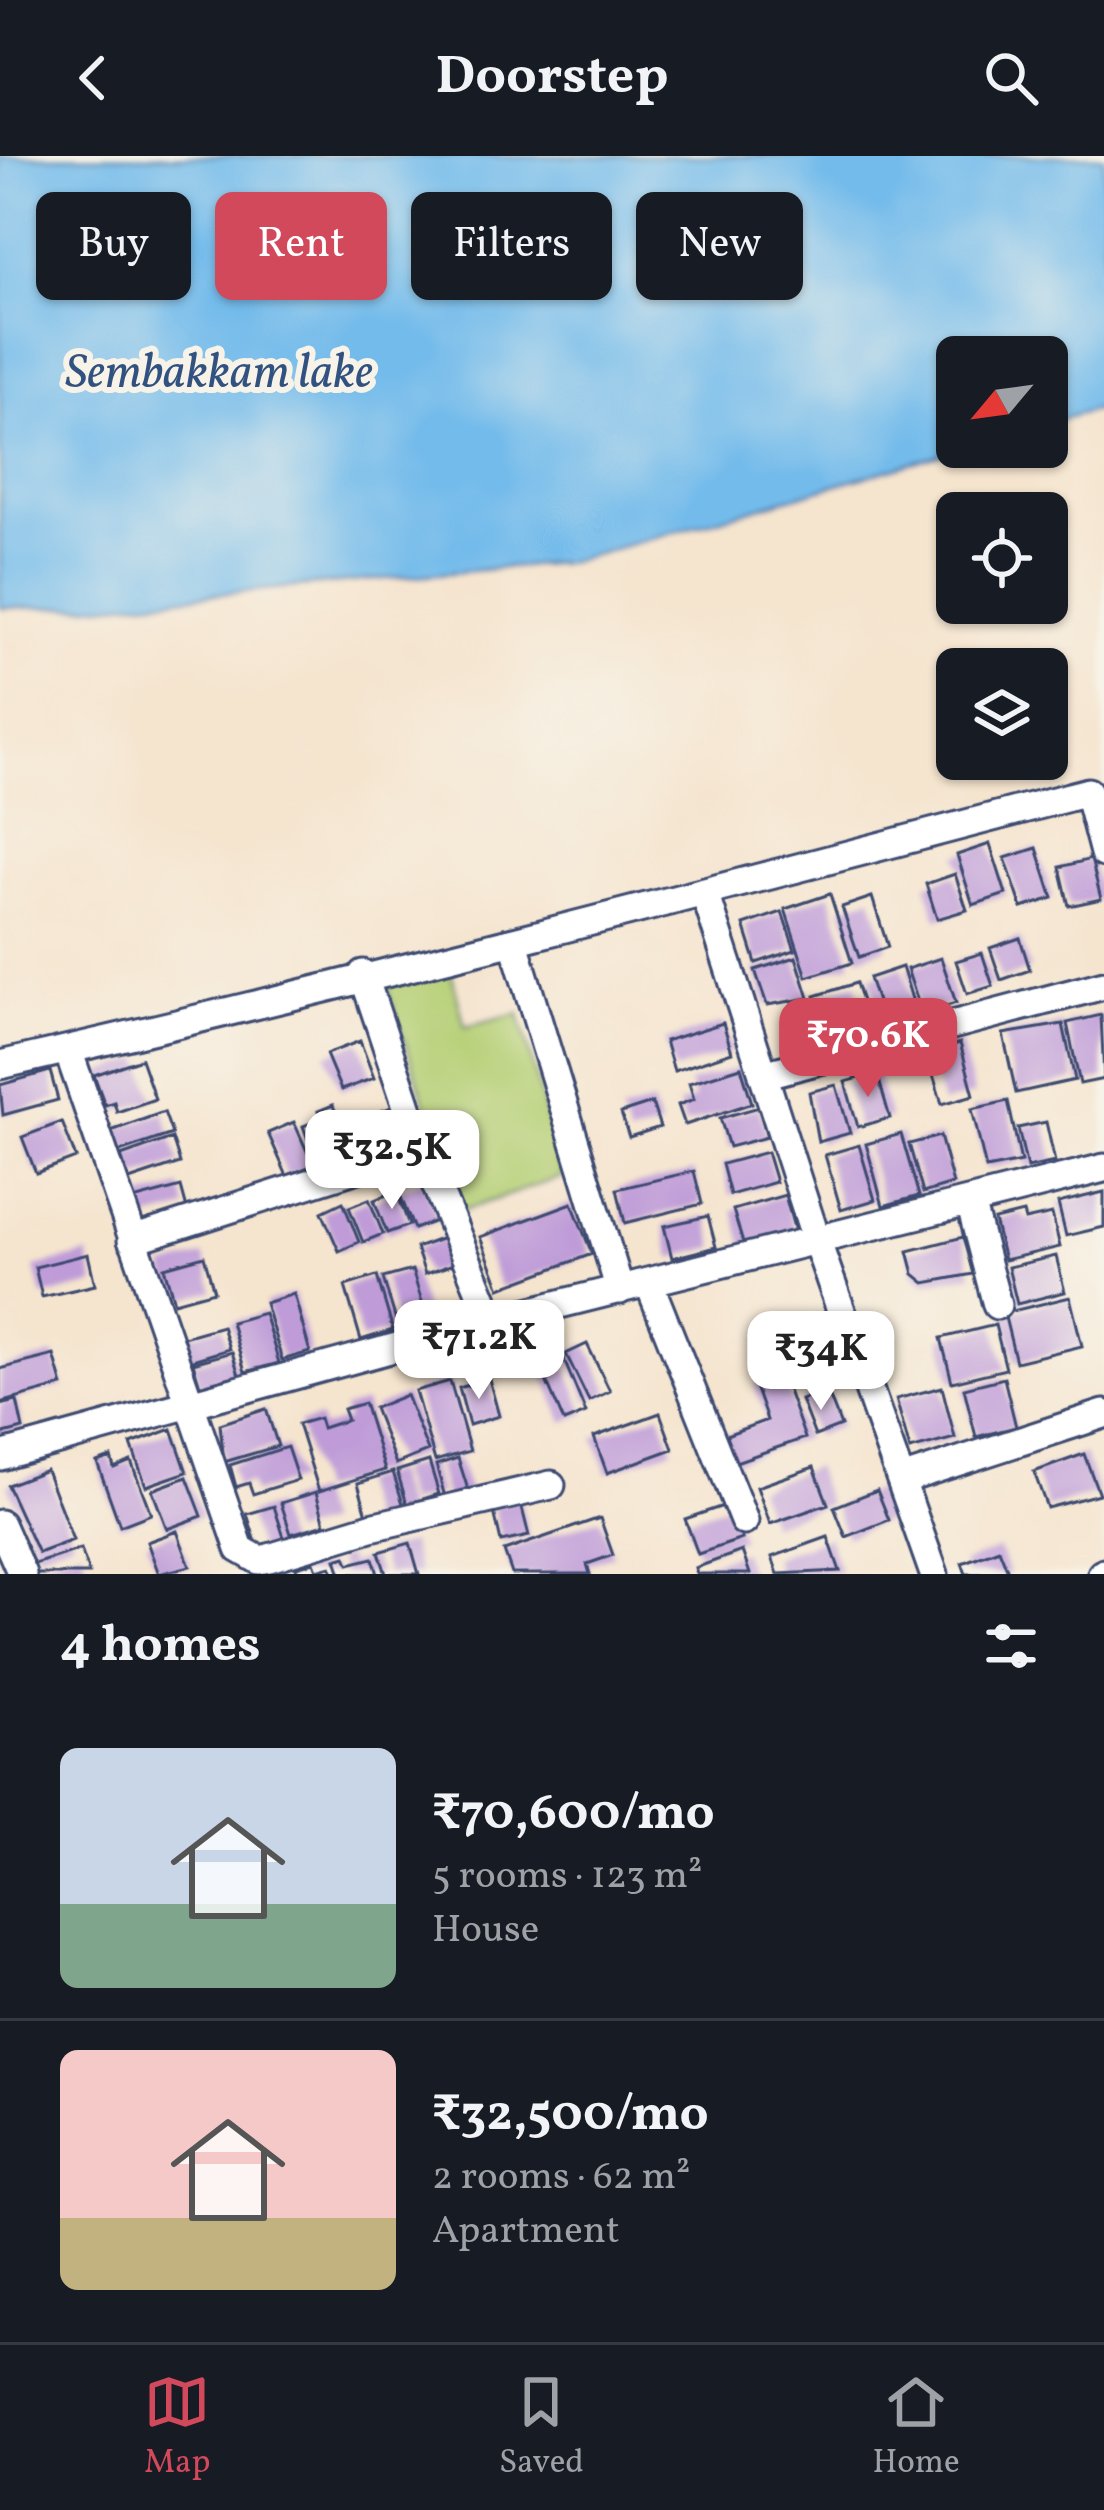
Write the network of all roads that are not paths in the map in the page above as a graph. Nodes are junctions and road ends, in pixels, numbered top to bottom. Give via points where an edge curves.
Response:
1 (1104, 854) edge
2 (705, 892) junction
3 (514, 943) junction
4 (363, 974) junction
5 (1104, 985) edge
6 (68, 1049) junction
7 (0, 1065) edge
8 (763, 1075) junction
9 (421, 1148) junction
10 (1104, 1168) edge
11 (970, 1202) junction
12 (132, 1240) junction
13 (818, 1242) junction
14 (649, 1283) junction
15 (620, 1290) junction
16 (997, 1305) dead end
17 (492, 1322) junction
18 (187, 1405) junction
19 (1104, 1414) edge
20 (0, 1456) edge
21 (901, 1480) junction
22 (551, 1485) dead end
23 (744, 1521) dead end
24 (0, 1524) edge
25 (22, 1574) edge
26 (934, 1574) edge

1 - 2 street via 1088,792
2 - 3 street
2 - 8 street
3 - 4 street
3 - 15 street
4 - 6 street
4 - 9 street
5 - 8 street
6 - 7 street
6 - 12 street
8 - 13 street
9 - 12 street
9 - 17 street
10 - 11 street
11 - 13 street
11 - 16 street
12 - 18 street
13 - 14 street
13 - 21 street
14 - 15 street
14 - 23 street
15 - 17 street
17 - 18 street
18 - 20 street
18 - 22 street via 233,1537 259,1560
19 - 21 street
21 - 26 street
24 - 25 street

